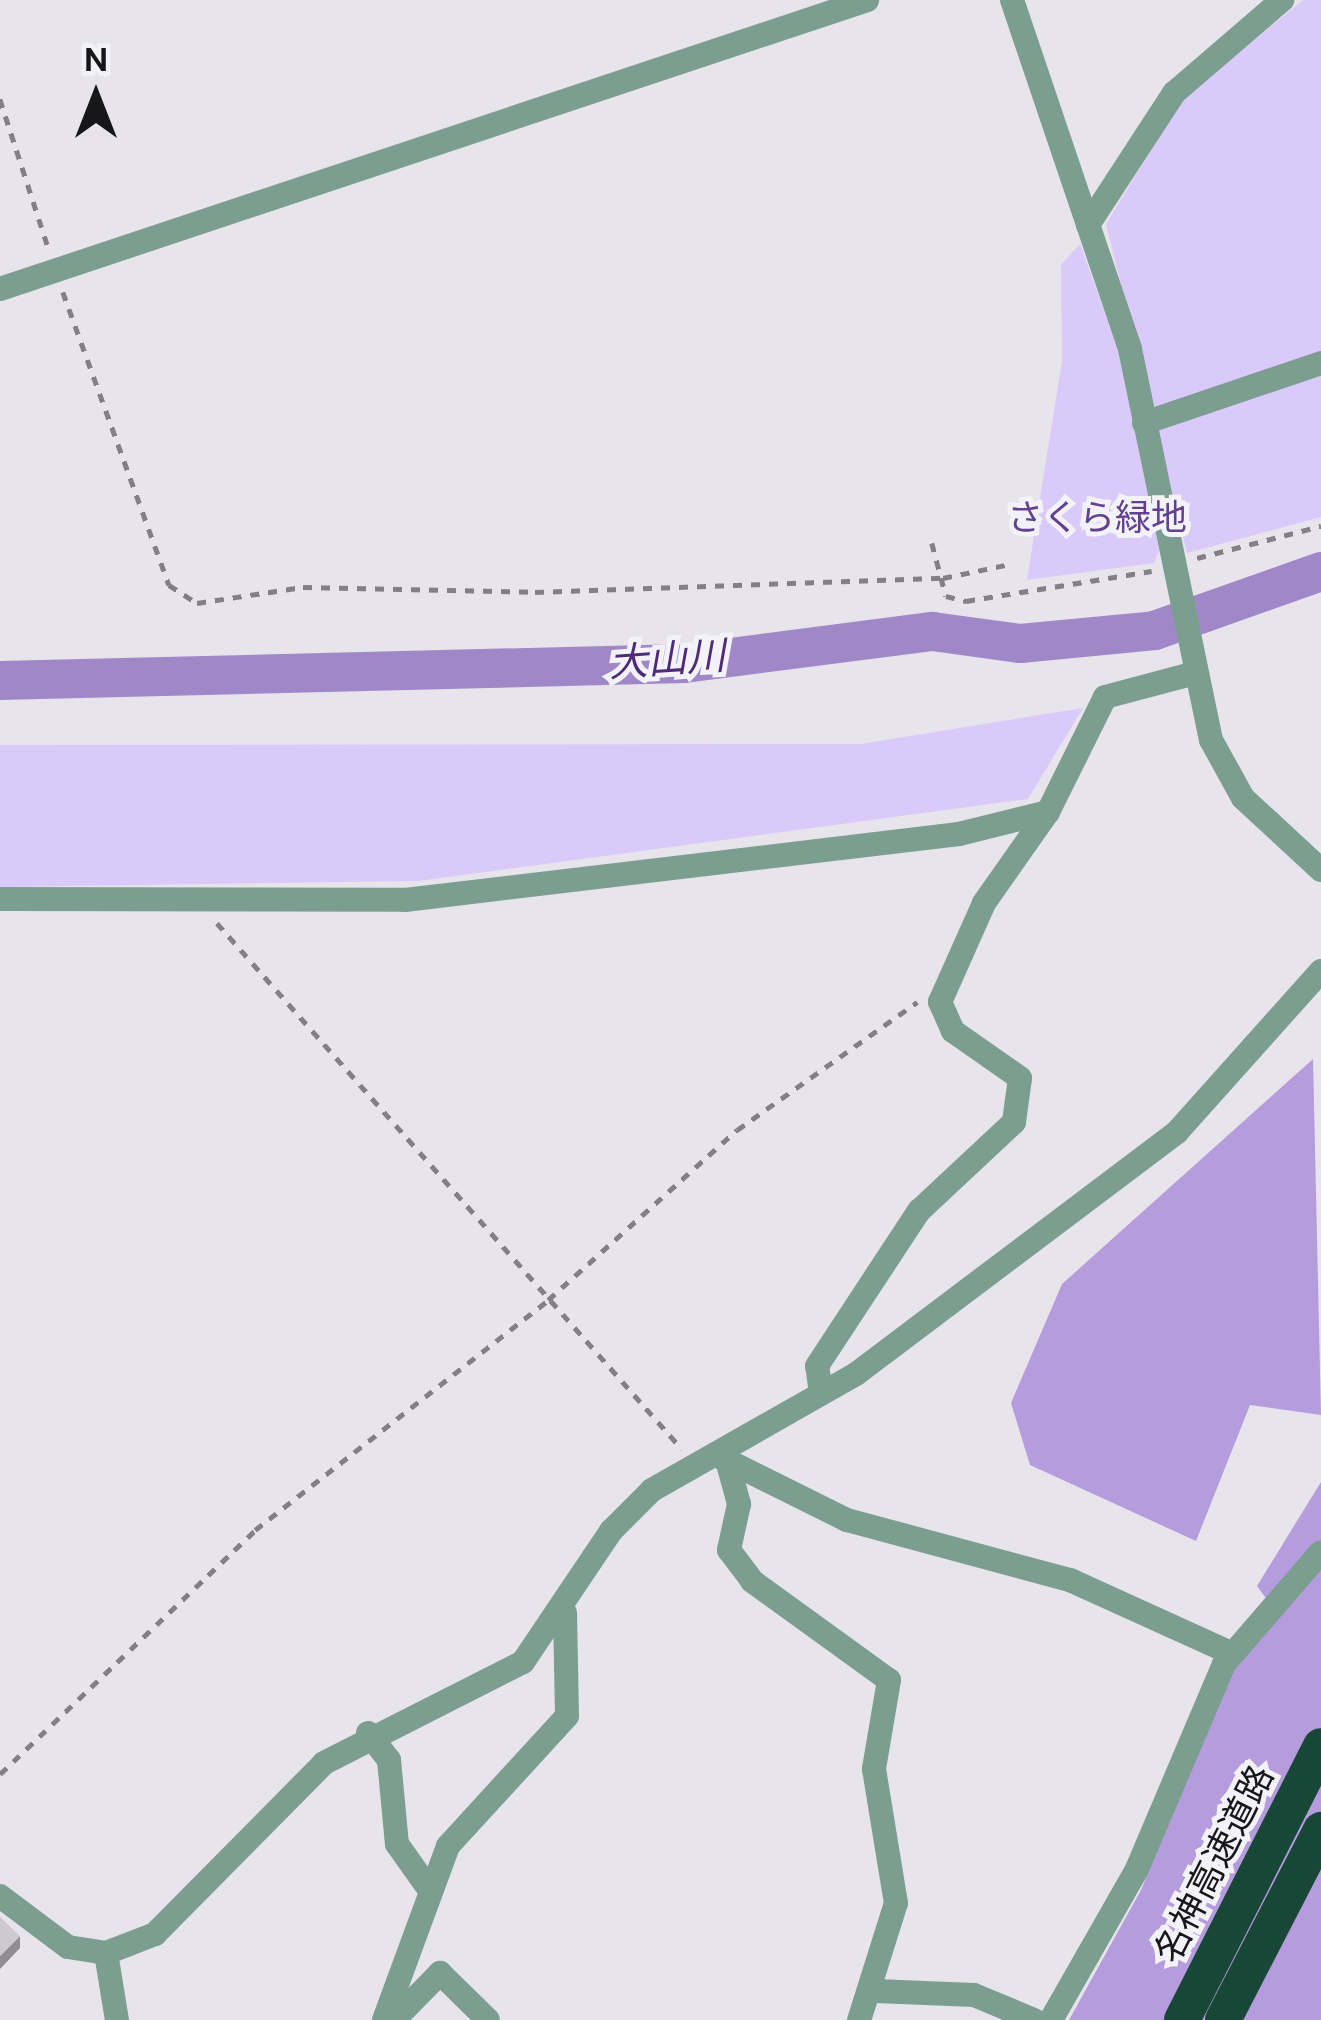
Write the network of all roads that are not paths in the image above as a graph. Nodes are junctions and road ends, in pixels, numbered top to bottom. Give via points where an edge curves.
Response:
1 (867, 0) edge
2 (1012, 0) edge
3 (1282, 0) edge
4 (1088, 225) junction
5 (0, 289) edge
6 (1321, 363) edge
7 (1144, 423) junction
8 (1195, 670) junction
9 (1048, 812) junction
10 (1321, 870) edge
11 (0, 899) edge
12 (1321, 971) edge
13 (821, 1393) junction
14 (711, 1458) junction
15 (1321, 1552) edge
16 (565, 1613) junction
17 (1231, 1654) junction
18 (368, 1733) junction
19 (1321, 1746) edge
20 (1321, 1830) edge
21 (426, 1885) junction
22 (0, 1896) edge
23 (106, 1953) junction
24 (876, 1991) junction
25 (117, 2020) edge
26 (384, 2020) edge
27 (394, 2020) edge
28 (488, 2020) edge
29 (859, 2020) edge
30 (1034, 2020) edge
31 (1051, 2020) edge
32 (1182, 2020) edge
33 (1223, 2020) edge

1 - 5 street
2 - 4 street
3 - 4 street via 1174,93
4 - 7 street
6 - 7 street
7 - 8 street
8 - 9 street via 1105,698
8 - 10 street via 1227,774
9 - 11 street via 959,834 404,900
9 - 13 street via 942,985 953,1030 1020,1078 1014,1122 919,1211 817,1366
12 - 13 street via 1177,1132
13 - 14 street
14 - 16 street via 611,1531
14 - 17 street via 847,1520 1070,1580
14 - 24 street via 739,1504 729,1550 752,1581 889,1680 874,1769 896,1903
15 - 17 street
16 - 18 street via 496,1679
16 - 21 street via 567,1716
17 - 31 street via 1137,1869
18 - 21 street via 389,1760 397,1844
18 - 23 street via 294,1788 176,1918
19 - 32 highway, 名神高速道路
20 - 33 highway
21 - 26 street
22 - 23 street via 50,1939
23 - 25 street
24 - 29 street
24 - 30 street via 974,1995
27 - 28 street via 440,1973

